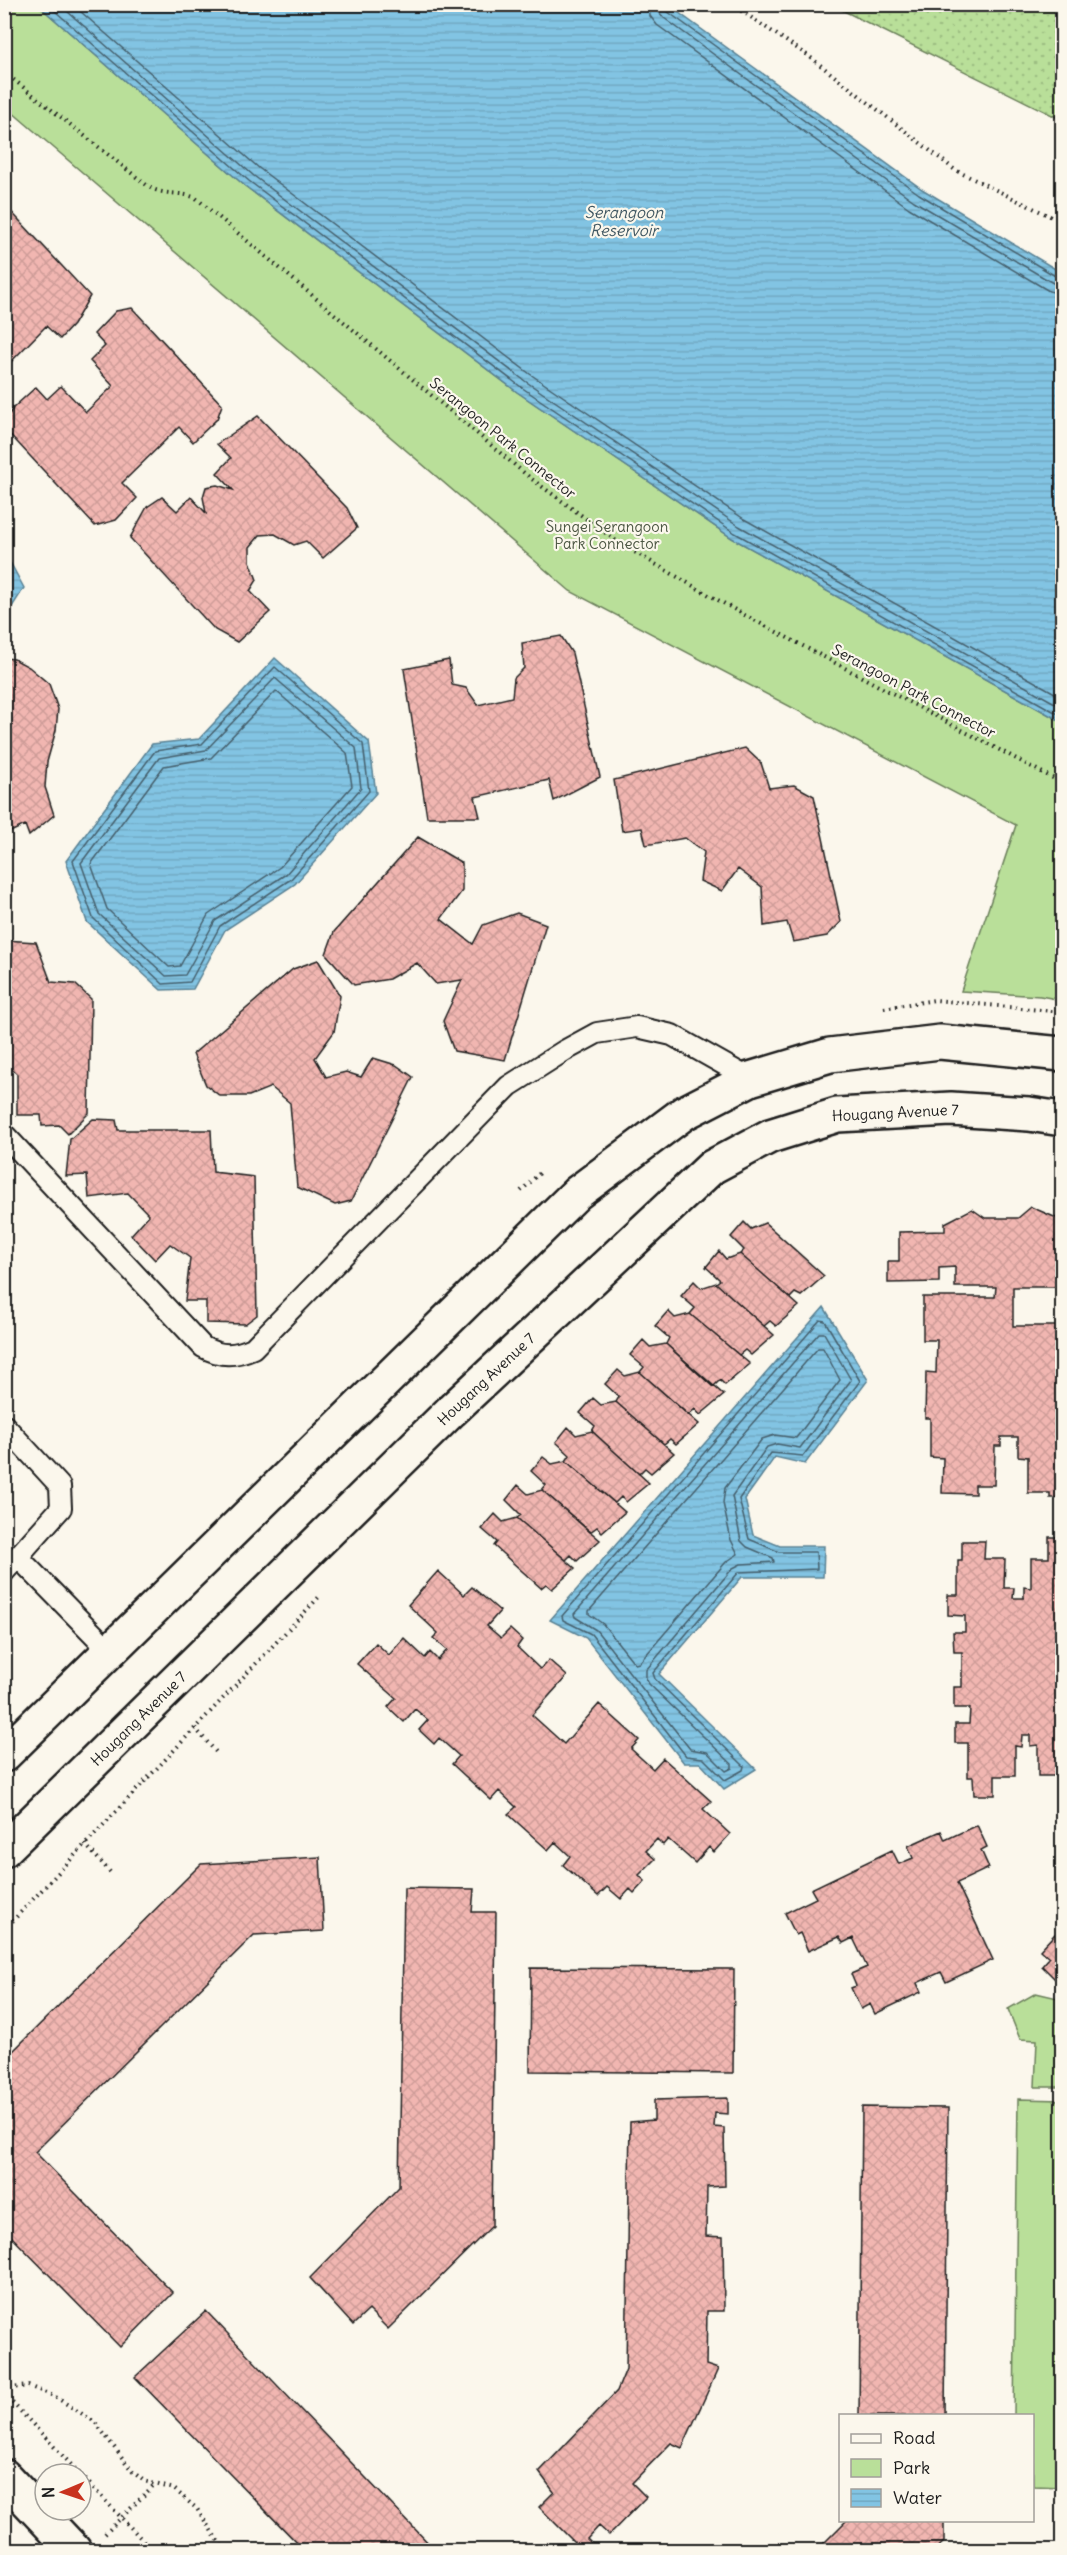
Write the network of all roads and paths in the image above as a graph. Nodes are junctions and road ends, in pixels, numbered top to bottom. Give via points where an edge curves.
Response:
1 (731, 4) edge
2 (6, 76) edge
3 (1062, 222) edge
4 (1062, 783) edge
5 (1062, 1054) edge
6 (750, 1079) junction
7 (1062, 1119) edge
8 (4, 1134) edge
9 (4, 1425) edge
10 (18, 1557) junction
11 (4, 1572) edge
12 (110, 1652) junction
13 (195, 1728) dead end
14 (216, 1752) dead end
15 (4, 1755) edge
16 (85, 1844) dead end
17 (4, 1850) edge
18 (110, 1872) dead end
19 (1062, 2198) edge
20 (1062, 2329) edge
21 (4, 2389) edge
22 (4, 2394) edge
23 (68, 2462) edge
24 (4, 2476) edge
25 (156, 2484) junction
26 (93, 2489) edge
27 (122, 2519) junction
28 (105, 2535) dead end
29 (74, 2550) edge
30 (152, 2550) edge
31 (224, 2550) edge

1 - 3 path via 810,57 955,170
2 - 4 path, Serangoon Park Connector via 149,187 160,193 196,198 529,477 622,545
5 - 6 main road via 940,1042 830,1055
6 - 8 lane via 672,1035 637,1027 597,1034 564,1051 509,1086 253,1348 238,1355 214,1353 204,1347
6 - 12 main road via 684,1113 577,1194
7 - 17 main road, Hougang Avenue 7 via 951,1109 837,1115 770,1136 712,1167 451,1411
9 - 10 lane via 60,1486 61,1508
10 - 11 lane
10 - 12 lane
12 - 15 main road
13 - 14 path
16 - 18 path
19 - 20 path
21 - 25 path via 28,2386 54,2396 95,2422 133,2472
22 - 23 path
24 - 29 main road
25 - 27 path
25 - 31 path via 174,2489 197,2509
26 - 27 path
27 - 28 path
27 - 30 path

